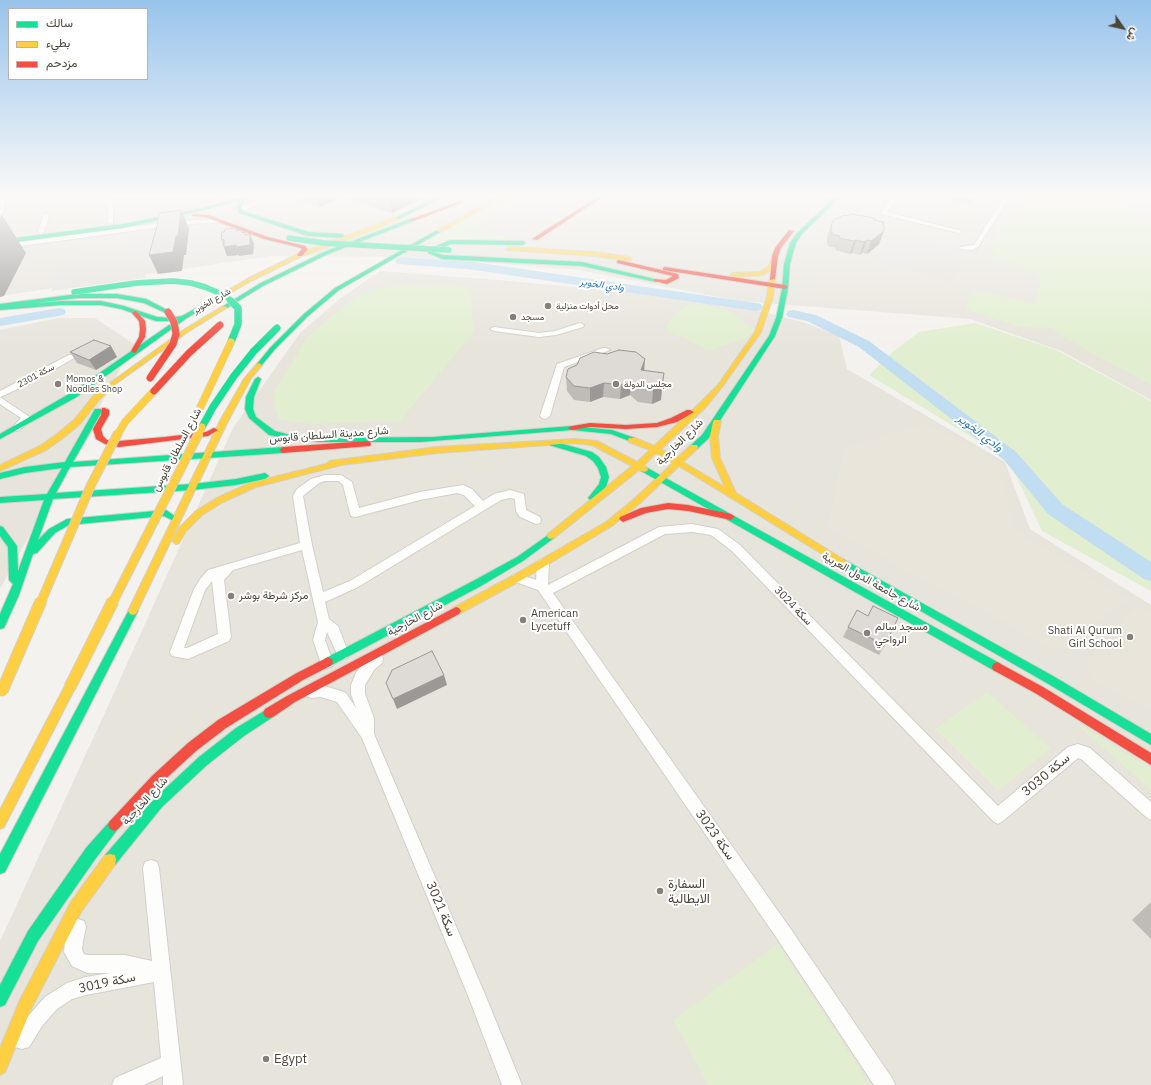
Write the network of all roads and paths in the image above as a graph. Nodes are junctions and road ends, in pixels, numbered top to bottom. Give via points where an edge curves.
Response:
1 (297, 248) edge
2 (317, 248) edge
3 (342, 248) edge
4 (357, 248) edge
5 (398, 248) edge
6 (410, 248) edge
7 (437, 248) edge
8 (442, 248) edge
9 (446, 248) edge
10 (451, 248) junction
11 (780, 248) edge
12 (792, 248) edge
13 (961, 248) dead end
14 (973, 248) edge
15 (301, 251) junction
16 (775, 256) junction
17 (618, 262) junction
18 (732, 277) junction
19 (771, 283) junction
20 (785, 288) junction
21 (770, 297) junction
22 (0, 305) edge
23 (135, 313) junction
24 (294, 314) dead end
25 (185, 317) junction
26 (580, 325) dead end
27 (280, 326) dead end
28 (494, 329) dead end
29 (282, 340) junction
30 (606, 350) dead end
31 (130, 355) junction
32 (72, 357) edge
33 (129, 371) junction
34 (727, 376) junction
35 (743, 381) junction
36 (0, 394) edge
37 (0, 400) edge
38 (104, 400) junction
39 (703, 405) junction
40 (545, 416) dead end
41 (195, 417) dead end
42 (224, 421) junction
43 (717, 421) junction
44 (125, 422) junction
45 (17, 428) junction
46 (572, 428) junction
47 (189, 429) dead end
48 (0, 437) edge
49 (433, 440) junction
50 (552, 443) junction
51 (656, 450) junction
52 (208, 456) junction
53 (343, 462) junction
54 (678, 462) junction
55 (66, 465) junction
56 (638, 466) junction
57 (0, 468) edge
58 (0, 476) edge
59 (661, 478) junction
60 (192, 487) junction
61 (732, 493) junction
62 (50, 496) junction
63 (0, 500) edge
64 (161, 505) junction
65 (482, 506) junction
66 (731, 517) junction
67 (536, 520) dead end
68 (573, 520) junction
69 (175, 524) junction
70 (609, 524) junction
71 (0, 529) edge
72 (306, 545) junction
73 (543, 563) junction
74 (229, 567) junction
75 (21, 573) junction
76 (517, 578) junction
77 (543, 590) junction
78 (14, 595) junction
79 (319, 599) junction
80 (139, 600) junction
81 (324, 622) junction
82 (0, 625) edge
83 (396, 643) junction
84 (343, 654) junction
85 (327, 662) junction
86 (1, 693) edge
87 (300, 694) junction
88 (367, 734) junction
89 (1151, 740) edge
90 (1151, 759) edge
91 (1151, 812) edge
92 (998, 816) joint
93 (0, 822) edge
94 (0, 867) edge
95 (151, 868) dead end
96 (97, 877) junction
97 (162, 972) junction
98 (0, 1000) edge
99 (171, 1063) junction
100 (0, 1067) edge
101 (0, 1079) edge
102 (122, 1085) edge
103 (173, 1085) edge
104 (512, 1085) edge
105 (885, 1085) edge

1 - 15 main road
2 - 15 main road
3 - 33 main road via 298,266 262,285 186,330
4 - 44 main road, bridge via 280,284 220,325 189,353
5 - 24 main road via 355,270
6 - 29 main road via 337,290 306,315
7 - 17 main road via 431,253 442,257 582,264 667,282 676,278 676,275 671,273
8 - 10 main road, bridge
9 - 10 main road
10 - 17 main road
10 - 18 main road via 595,254
11 - 16 main road, شارع الخارجية
12 - 20 main road, شارع الخارجية
13 - 14 street
15 - 25 main road, شارع الخوير
16 - 18 main road via 765,272
16 - 19 main road, شارع الخارجية
17 - 18 main road
18 - 19 main road
18 - 21 main road via 764,289
19 - 20 main road
19 - 21 main road, شارع الخارجية
20 - 35 main road, شارع الخارجية via 779,318 764,349
21 - 34 main road, شارع الخارجية via 758,332
22 - 23 main road via 101,303 122,307
22 - 41 main road, bridge via 136,283 191,283 221,293 232,300 238,308 238,324
22 - 44 main road, bridge via 102,295 146,301 168,312 174,322 176,334 173,344
23 - 25 main road via 164,320
23 - 31 main road via 142,321 142,337
25 - 31 main road, شارع الخوير
26 - 28 street via 556,333 538,335
27 - 64 main road, شارع السلطان قابوس, bridge via 254,351 213,407
29 - 42 main road via 247,379
29 - 49 main road via 250,397 249,409 261,426 272,433 294,438 349,441
30 - 40 street via 560,366
31 - 45 main road, شارع الخوير via 72,396
32 - 36 street, سكة 2301
33 - 38 main road
33 - 57 main road via 97,397 77,422 60,436 43,448
34 - 35 main road
34 - 39 main road, شارع الخارجية
35 - 43 main road, شارع الخارجية
37 - 45 street via 26,418
38 - 42 main road via 106,415 98,429 99,436 106,442 126,443 208,434
38 - 55 main road
39 - 46 main road via 674,420 657,425 590,425
39 - 51 main road, شارع الخارجية
42 - 52 main road
43 - 54 main road, شارع الخارجية via 706,437
43 - 61 main road via 714,445 716,458
44 - 86 main road, bridge via 91,485
45 - 48 main road, شارع الخوير
46 - 49 main road, شارع مدينة السلطان قابوس
46 - 51 main road, شارع مدينة السلطان قابوس via 612,432
47 - 64 main road via 179,448
49 - 52 main road, شارع مدينة السلطان قابوس
50 - 53 main road via 437,450
50 - 56 main road via 594,443
50 - 68 main road via 589,454 602,467 603,485
51 - 54 main road, شارع جامعة الدول العربية
51 - 56 main road, شارع الخارجية
52 - 55 main road, شارع مدينة السلطان قابوس
52 - 60 main road
53 - 60 main road via 292,469 236,482
53 - 80 main road via 253,485 199,513 182,529 151,588
54 - 59 main road, شارع الخارجية
54 - 61 main road, شارع جامعة الدول العربية
55 - 58 main road, شارع مدينة السلطان قابوس
55 - 62 main road
56 - 59 main road, شارع جامعة الدول العربية
56 - 68 main road, شارع الخارجية
59 - 66 main road, شارع جامعة الدول العربية
59 - 70 main road, شارع الخارجية
60 - 62 main road
60 - 69 main road
61 - 89 main road, شارع جامعة الدول العربية via 826,553 1049,679
62 - 63 main road
62 - 75 main road
64 - 93 main road, شارع السلطان قابوس, bridge
65 - 67 street via 498,496 517,495 521,500 521,511
65 - 72 street via 468,492 457,489 355,513 348,484 342,478 325,478 307,486 298,496
65 - 79 street via 354,584
66 - 70 main road via 668,506 644,510
66 - 90 main road, شارع جامعة الدول العربية via 1040,690
68 - 84 main road, شارع الخارجية via 520,559 478,584
69 - 75 main road via 171,515 166,513 66,522 42,541
69 - 80 main road
70 - 73 main road, شارع الخارجية
71 - 78 main road via 12,546
72 - 74 street
72 - 79 street
73 - 76 main road, شارع الخارجية
73 - 77 street
74 - 74 street via 212,573 205,581 176,652 188,654 225,637 218,580 220,574
75 - 78 main road
76 - 77 street
76 - 83 main road, شارع الخارجية
77 - 92 street, سكة 3024 via 663,530 692,528 714,532 736,548
77 - 105 street, سكة 3023 via 784,934
78 - 82 main road
79 - 81 street
80 - 94 main road
81 - 84 street via 334,630
81 - 85 street via 320,640
83 - 87 main road, شارع الخارجية
83 - 88 street, سكة 3021 via 369,666 358,686 358,694 367,718
84 - 85 main road, شارع الخارجية
85 - 98 main road, شارع الخارجية via 222,724 156,780 90,853 33,936
87 - 88 street, سكة 3021 via 321,691 341,697
87 - 96 main road, شارع الخارجية via 240,732 203,761 158,803
88 - 104 street, سكة 3021
91 - 92 street, سكة 3030 via 1085,753 1078,750
95 - 97 street
96 - 97 street, سكة 3019 via 82,912 74,941 73,952 78,960 87,964 125,964
96 - 100 main road, شارع الخارجية via 76,907 58,941 26,1005
97 - 99 street
97 - 101 street, سكة 3019 via 67,992 51,1003 36,1020
99 - 102 street
99 - 103 street

